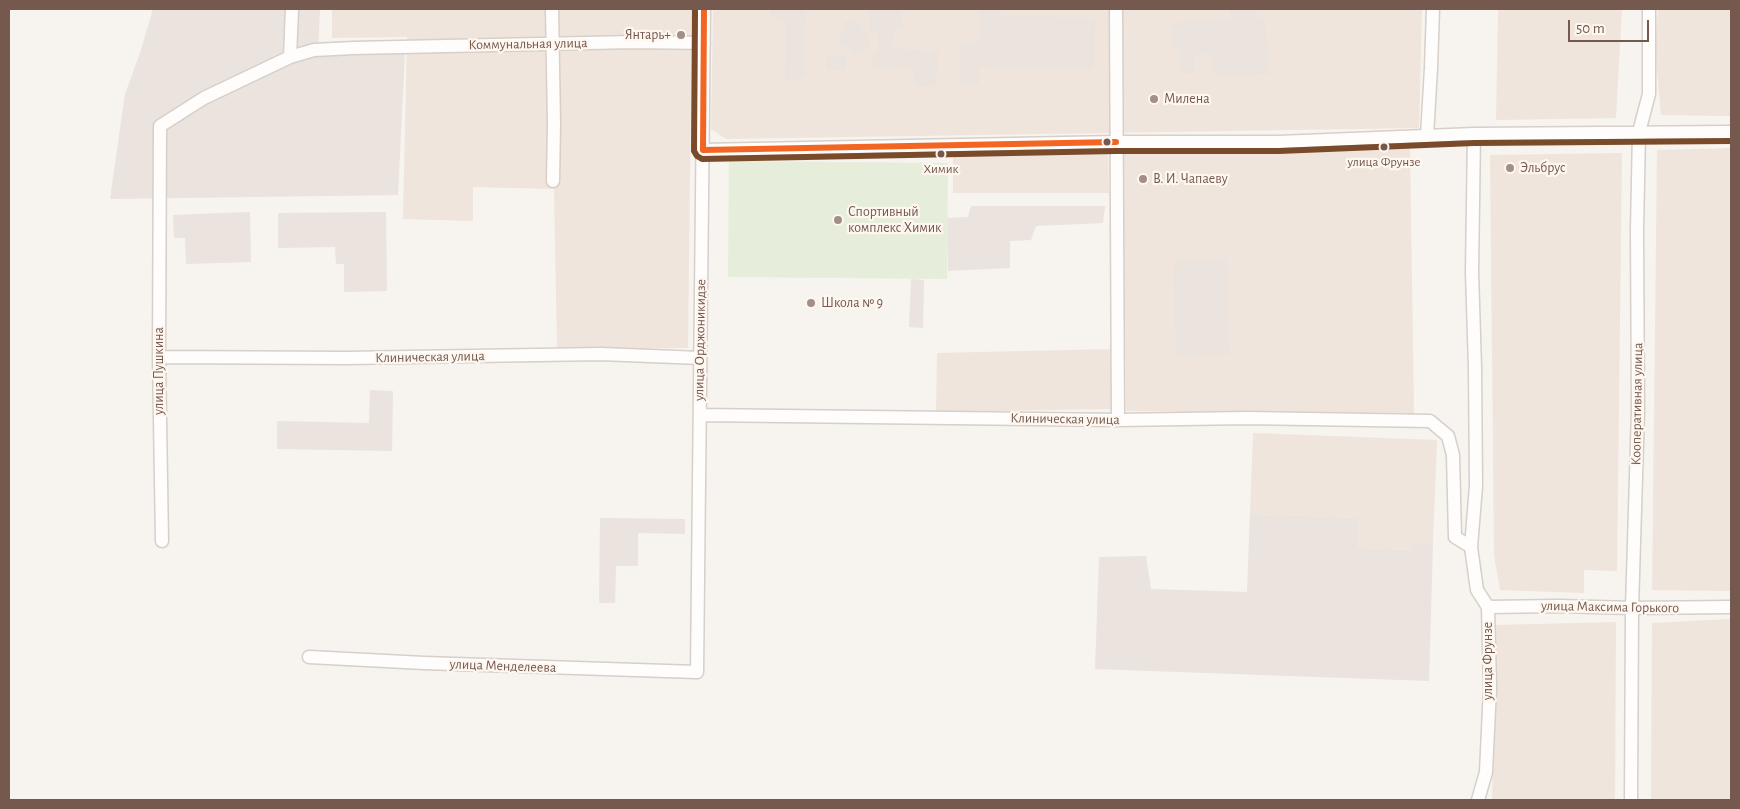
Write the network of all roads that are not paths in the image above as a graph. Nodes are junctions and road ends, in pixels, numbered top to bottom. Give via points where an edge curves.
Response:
1 (292, 9) edge
2 (552, 9) edge
3 (704, 9) edge
4 (1116, 9) edge
5 (1433, 9) edge
6 (1650, 9) edge
7 (552, 43) junction
8 (704, 43) junction
9 (290, 57) junction
10 (1639, 132) junction
11 (1731, 132) edge
12 (1474, 134) junction
13 (1427, 136) junction
14 (1116, 142) junction
15 (703, 150) junction
16 (553, 181) dead end
17 (159, 357) junction
18 (700, 358) junction
19 (700, 415) junction
20 (1118, 420) junction
21 (162, 541) dead end
22 (1471, 547) junction
23 (1488, 607) junction
24 (1731, 607) edge
25 (1632, 608) junction
26 (309, 657) dead end
27 (697, 672) joint
28 (1478, 800) edge
29 (1631, 800) edge

1 - 9 street
2 - 7 street
3 - 8 street, улица Орджоникидзе
4 - 14 street
5 - 13 street
6 - 10 street, Кооперативная улица via 1650,94
7 - 8 street, Коммунальная улица
7 - 9 street, Коммунальная улица via 314,50
7 - 16 street
8 - 15 street, улица Орджоникидзе
9 - 17 street, улица Пушкина via 204,98 160,126
10 - 11 street
10 - 12 street
10 - 25 street, Кооперативная улица via 1638,411
12 - 13 street
12 - 22 street, улица Фрунзе via 1472,272 1476,486
13 - 14 street via 1279,142
14 - 15 street
14 - 20 street
15 - 18 street, улица Орджоникидзе
17 - 18 street, Клиническая улица via 601,354
17 - 21 street, улица Пушкина
18 - 19 street, улица Орджоникидзе
19 - 20 street, Клиническая улица
19 - 27 street, улица Орджоникидзе
20 - 22 street, Клиническая улица via 1430,421 1448,436 1453,455 1455,537
22 - 23 street, улица Фрунзе via 1477,590
23 - 25 street, улица Максима Горького
23 - 28 street, улица Фрунзе via 1490,688 1486,772
24 - 25 street, улица Максима Горького
25 - 29 street, Кооперативная улица
26 - 27 street, улица Менделеева

